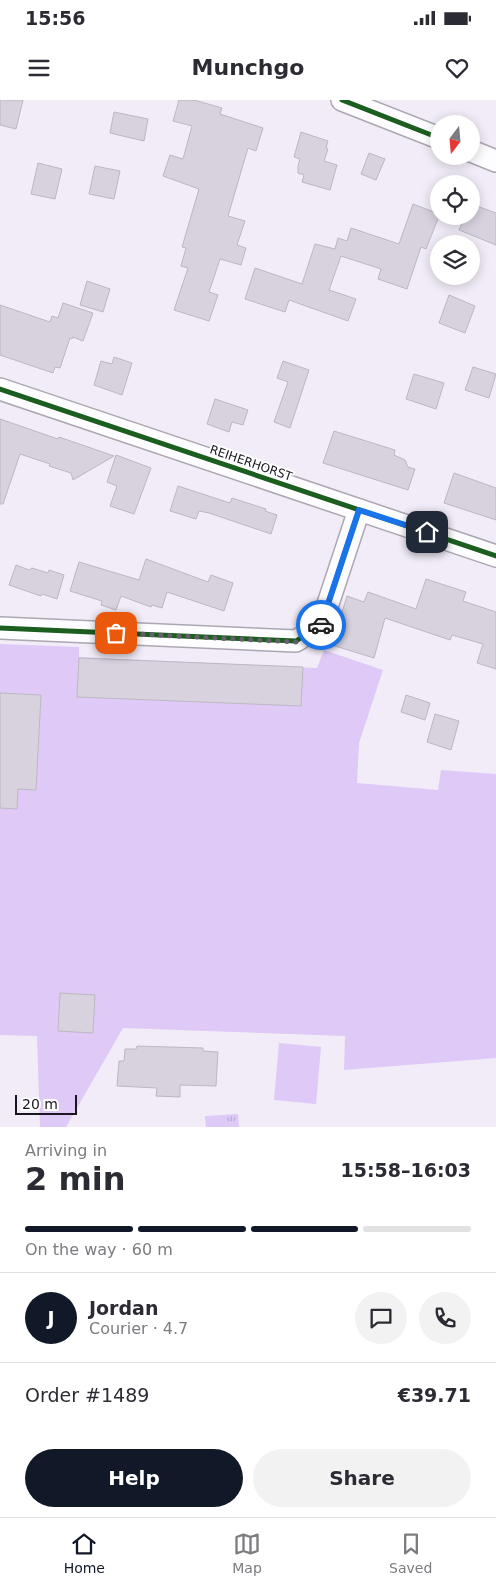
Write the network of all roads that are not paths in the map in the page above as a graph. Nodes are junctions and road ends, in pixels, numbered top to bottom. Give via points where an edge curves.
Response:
1 (342, 100) edge
2 (430, 134) edge
3 (480, 155) edge
4 (496, 161) edge
5 (0, 389) edge
6 (359, 510) junction
7 (496, 556) edge
8 (0, 628) edge

1 - 2 street
3 - 4 street
5 - 6 street, REIHERHORST
6 - 7 street, REIHERHORST
6 - 8 street via 321,625 296,642

